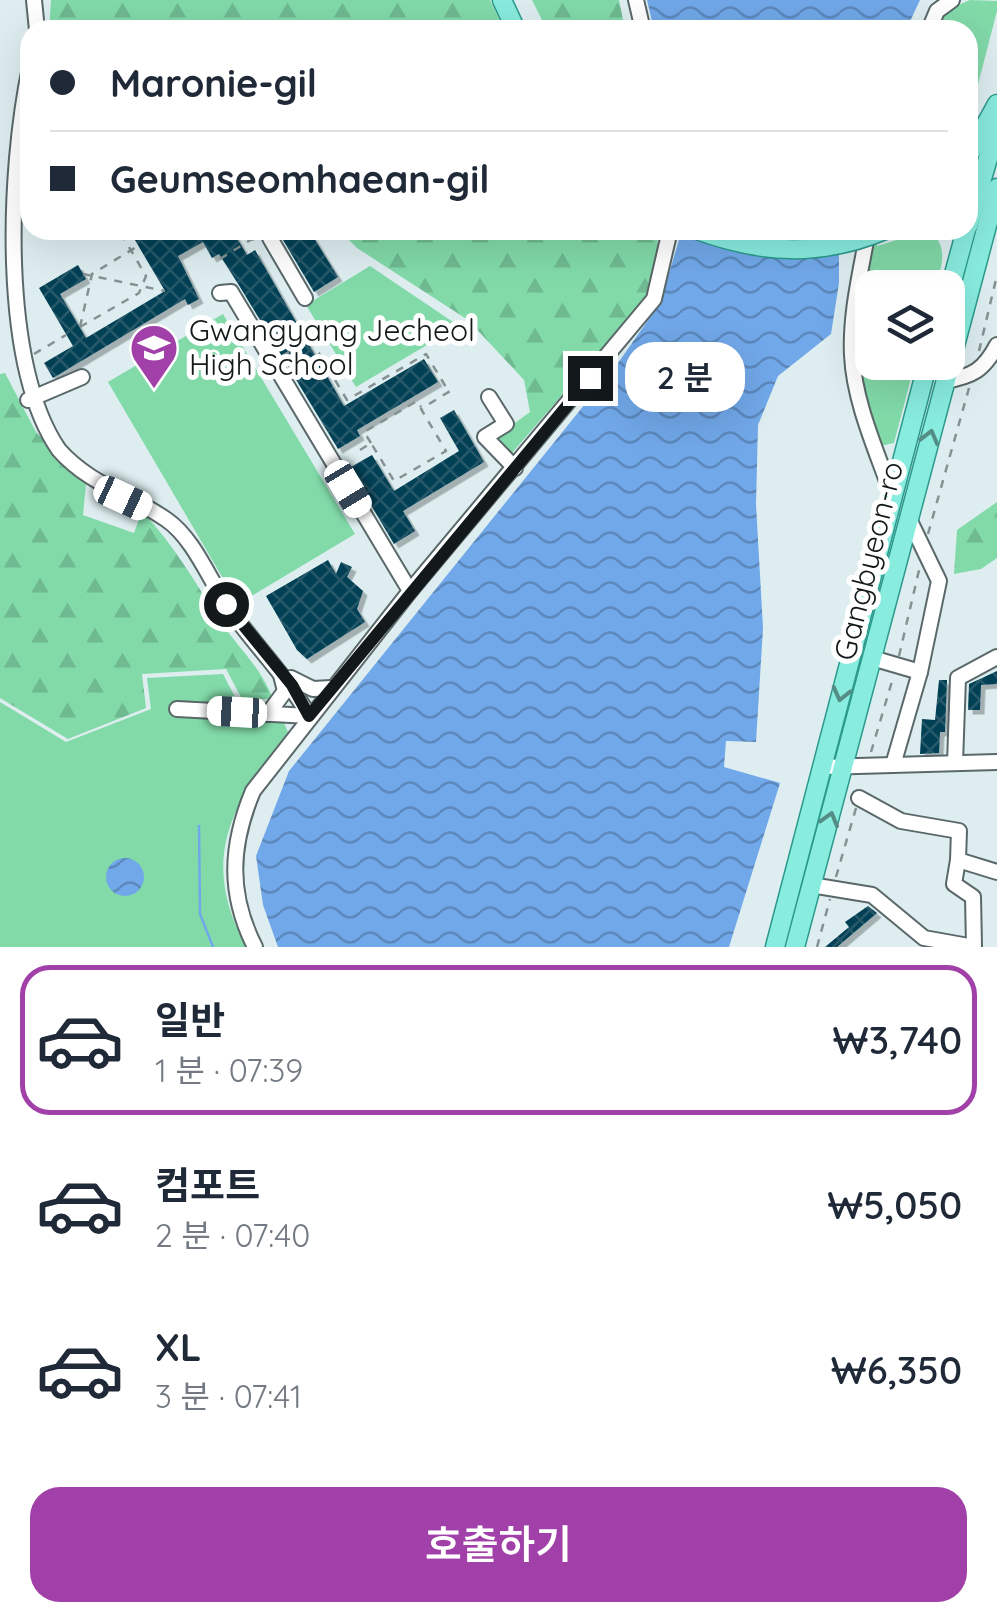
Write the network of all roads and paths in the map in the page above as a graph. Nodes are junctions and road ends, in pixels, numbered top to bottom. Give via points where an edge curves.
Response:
1 (952, 0) edge
2 (933, 20) edge
3 (997, 104) edge
4 (20, 114) edge
5 (997, 128) edge
6 (978, 139) edge
7 (997, 174) edge
8 (6, 178) edge
9 (981, 188) edge
10 (997, 220) edge
11 (126, 240) edge
12 (250, 240) edge
13 (271, 240) edge
14 (668, 240) edge
15 (728, 240) edge
16 (862, 240) edge
17 (866, 240) edge
18 (952, 240) edge
19 (964, 240) edge
20 (974, 240) edge
21 (138, 246) dead end
22 (131, 250) junction
23 (220, 258) dead end
24 (951, 270) edge
25 (955, 270) edge
26 (83, 274) dead end
27 (92, 274) junction
28 (997, 275) edge
29 (143, 286) junction
30 (165, 291) dead end
31 (220, 293) dead end
32 (305, 298) dead end
33 (965, 303) edge
34 (965, 307) edge
35 (66, 335) dead end
36 (997, 345) edge
37 (24, 360) dead end
38 (272, 362) junction
39 (972, 376) junction
40 (82, 377) dead end
41 (923, 380) edge
42 (945, 381) joint
43 (455, 388) dead end
44 (449, 392) junction
45 (489, 397) dead end
46 (28, 400) junction
47 (421, 409) junction
48 (372, 444) junction
49 (875, 449) junction
50 (360, 450) dead end
51 (902, 450) junction
52 (514, 468) junction
53 (892, 492) junction
54 (908, 517) junction
55 (925, 544) junction
56 (410, 591) junction
57 (997, 657) edge
58 (872, 658) junction
59 (277, 666) junction
60 (896, 666) junction
61 (920, 672) junction
62 (332, 688) junction
63 (177, 709) dead end
64 (268, 714) junction
65 (309, 716) junction
66 (997, 762) edge
67 (955, 763) junction
68 (893, 765) junction
69 (845, 766) junction
70 (867, 766) junction
71 (823, 767) junction
72 (859, 798) joint
73 (958, 860) junction
74 (997, 872) edge
75 (811, 884) junction
76 (832, 889) junction
77 (974, 946) edge
78 (255, 947) edge
79 (775, 947) edge
80 (795, 947) edge
81 (817, 947) edge

1 - 2 street
3 - 6 main road
4 - 8 street
5 - 9 main road
7 - 9 main road
8 - 46 street via 14,344
10 - 34 main road
11 - 22 path
12 - 23 path
13 - 32 street
14 - 52 street via 654,298
15 - 16 main road, bridge via 803,252
17 - 49 street via 852,355
18 - 24 main road
19 - 25 main road
20 - 33 main road, Gangbyeon-ro
21 - 22 path
22 - 27 path
22 - 29 path via 146,276
26 - 27 path
27 - 29 path
27 - 29 path via 80,327
28 - 39 path
29 - 30 path
31 - 38 street via 230,292
35 - 37 path
36 - 39 street
38 - 44 path via 311,340 347,400 426,354
38 - 56 street
39 - 42 street
39 - 55 path
40 - 46 street
41 - 51 main road, Gangbyeon-ro
54 -> 42 main road, Gangbyeon-ro
43 - 44 path
44 - 47 path
45 - 52 street via 506,424 485,438
46 - 59 street via 72,464 180,533 236,619
47 - 48 path via 417,401 364,432
47 - 48 path via 446,451 394,481
48 - 50 path
49 - 51 street
49 - 53 street
51 - 53 main road, Gangbyeon-ro
52 - 56 street
53 -> 71 main road, Gangbyeon-ro
54 - 55 street
54 - 58 main road, Gangbyeon-ro
55 - 60 path
55 - 61 street via 939,581
56 - 62 street
57 - 67 street via 958,678
58 - 60 street
58 - 69 main road, Gangbyeon-ro
59 - 62 street via 298,684
59 - 64 street via 285,691
59 - 65 street
60 - 61 street
60 - 70 path
61 - 68 street
62 - 65 street
63 - 64 street
64 - 65 street
65 - 78 street via 252,791 235,846 236,897
66 - 67 street
67 - 68 street
68 - 70 street
69 - 70 street
69 - 71 street
75 -> 69 main road, Gangbyeon-ro
71 - 79 main road, Gangbyeon-ro
72 - 73 street via 902,821 959,831
72 - 76 path
73 - 74 street
73 - 77 street via 954,884 973,896
75 - 76 street
75 - 80 main road, Gangbyeon-ro
76 - 77 street via 872,894 924,938
76 - 81 path

